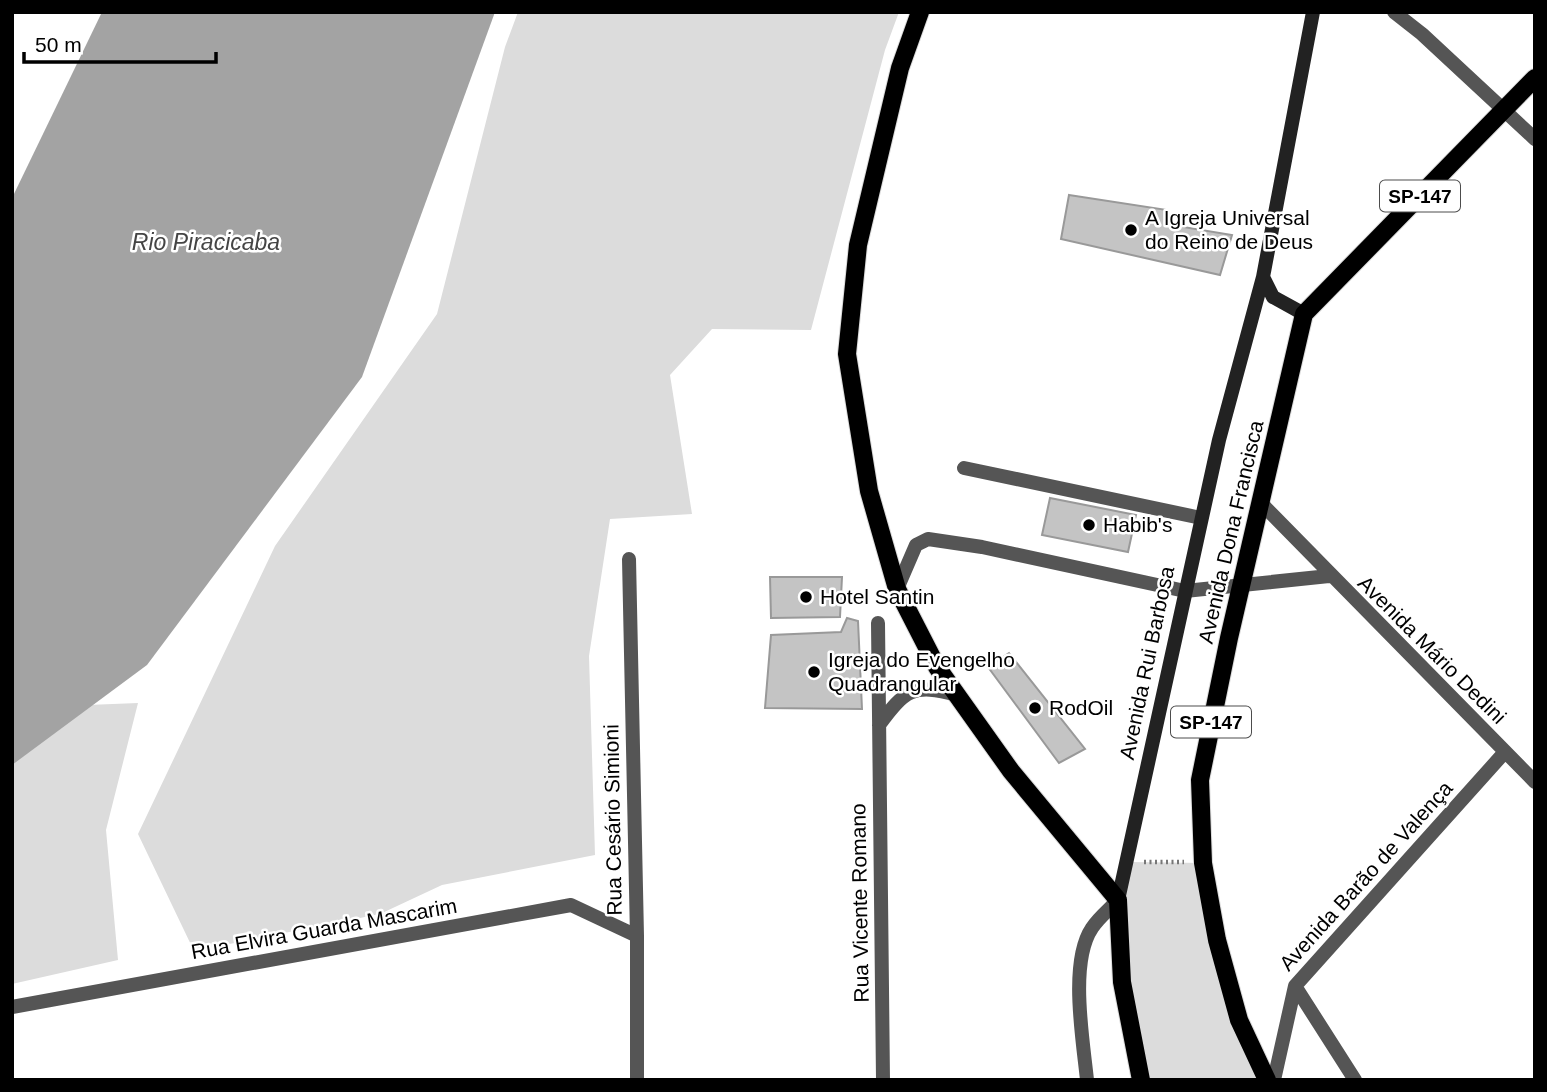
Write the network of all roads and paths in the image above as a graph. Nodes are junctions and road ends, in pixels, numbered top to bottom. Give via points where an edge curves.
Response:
1 (920, 12) edge
2 (1313, 12) edge
3 (1394, 12) edge
4 (1535, 78) edge
5 (1505, 110) junction
6 (1535, 139) edge
7 (1263, 277) junction
8 (1304, 314) junction
9 (964, 468) dead end
10 (1262, 504) junction
11 (1202, 517) junction
12 (629, 559) dead end
13 (1329, 576) junction
14 (1242, 585) junction
15 (897, 589) junction
16 (1185, 591) junction
17 (878, 623) dead end
18 (957, 695) junction
19 (879, 725) junction
20 (1504, 753) junction
21 (1535, 782) edge
22 (1129, 862) junction
23 (1203, 863) junction
24 (1118, 900) junction
25 (637, 936) junction
26 (1295, 986) junction
27 (12, 1007) edge
28 (637, 1080) edge
29 (883, 1080) edge
30 (1087, 1080) edge
31 (1141, 1080) edge
32 (1267, 1080) edge
33 (1274, 1080) edge
34 (1355, 1080) edge

1 - 15 main road via 900,68 858,245 848,354 869,491
2 - 7 main road, Avenida Rui Barbosa / SP-147
3 - 5 street
4 - 5 main road, SP-147
5 - 6 street
5 - 8 main road, SP-147
7 - 8 main road via 1273,297
7 - 11 main road, Avenida Rui Barbosa / SP-147
8 - 10 main road, Avenida Dona Francisca / SP-147
9 - 11 street
10 - 13 street, Avenida Mário Dedini
10 - 14 main road, Avenida Dona Francisca / SP-147
11 - 16 main road, Avenida Rui Barbosa / SP-147
12 - 25 street, Rua Cesário Simioni
13 - 14 street, Avenida Mário Dedini
13 - 20 street, Avenida Mário Dedini
14 - 16 street, Avenida Mário Dedini
14 - 23 main road, Avenida Dona Francisca / SP-147 via 1200,780
15 - 16 street, Avenida Mário Dedini via 916,545 928,539
15 - 18 main road via 937,667
16 - 22 main road, Avenida Rui Barbosa / SP-147
17 - 19 street, Rua Vicente Romano
18 - 19 street via 919,687 898,699
18 - 24 main road via 1011,771
19 - 29 street, Rua Vicente Romano
20 - 21 street, Avenida Mário Dedini
20 - 26 street, Avenida Barão de Valença
22 - 23 path
22 - 24 main road, Avenida Rui Barbosa / SP-147
23 - 32 main road, Avenida Dona Francisca / SP-147 via 1217,940 1239,1020
24 - 30 street via 1091,929 1081,963
24 - 31 main road, Avenida Rui Barbosa / SP-147 via 1122,982
25 - 27 street, Rua Elvira Guarda Mascarim via 571,905
25 - 28 street, Rua Cesário Simioni
26 - 33 street, Avenida Barão de Valença
26 - 34 street

